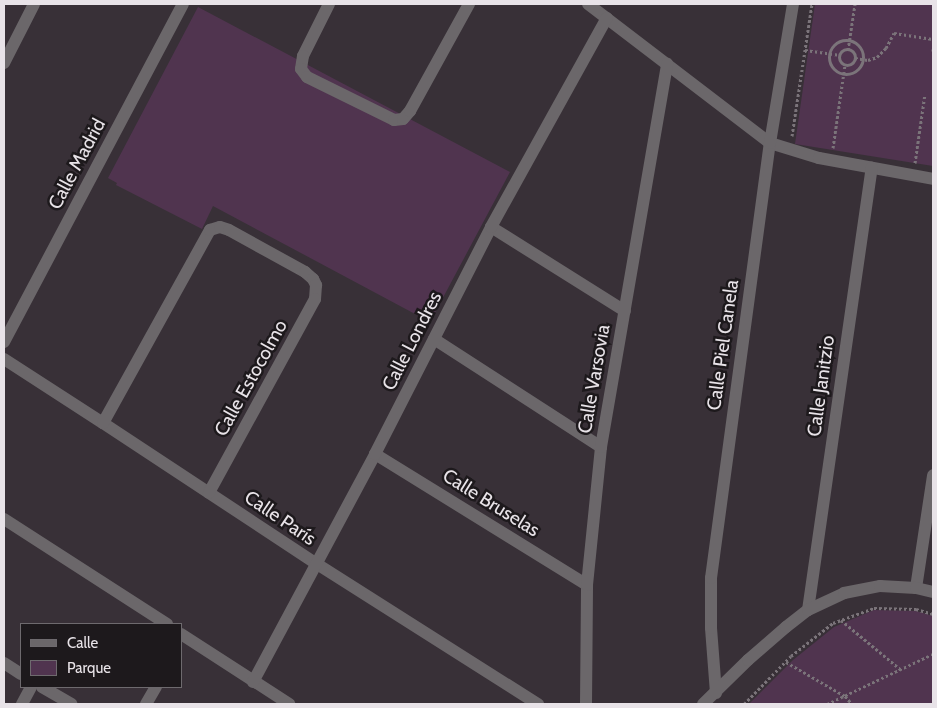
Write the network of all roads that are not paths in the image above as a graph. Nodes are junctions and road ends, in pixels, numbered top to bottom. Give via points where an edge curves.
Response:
1 (34, 4) edge
2 (183, 4) edge
3 (329, 4) edge
4 (469, 4) edge
5 (588, 4) edge
6 (793, 4) edge
7 (607, 18) junction
8 (4, 63) edge
9 (667, 64) junction
10 (770, 143) junction
11 (872, 168) junction
12 (933, 179) edge
13 (491, 226) junction
14 (626, 310) junction
15 (434, 338) junction
16 (4, 342) edge
17 (4, 359) edge
18 (104, 422) junction
19 (601, 448) junction
20 (375, 454) junction
21 (933, 475) edge
22 (209, 493) junction
23 (4, 519) edge
24 (317, 564) junction
25 (587, 585) junction
26 (916, 588) junction
27 (933, 592) edge
28 (808, 610) junction
29 (165, 623) edge
30 (183, 639) edge
31 (4, 663) edge
32 (20, 673) edge
33 (253, 682) junction
34 (30, 688) edge
35 (44, 688) edge
36 (155, 688) edge
37 (716, 693) junction
38 (22, 704) edge
39 (71, 704) edge
40 (146, 704) edge
41 (289, 704) edge
42 (538, 704) edge
43 (586, 704) edge
44 (703, 704) edge

1 - 8 street
2 - 16 street, Calle Madrid
3 - 4 street via 303,56 301,70 307,77 390,120 403,119 417,100
5 - 7 street
6 - 10 street, Calle Piel Canela
7 - 9 street
7 - 13 street, Calle Londres
9 - 10 street
9 - 14 street, Calle Varsovia
10 - 11 street via 797,153
10 - 37 street, Calle Piel Canela via 711,578
11 - 12 street
11 - 28 street, Calle Janitzio
13 - 14 street
13 - 15 street, Calle Londres
14 - 19 street, Calle Varsovia
15 - 19 street
15 - 20 street, Calle Londres
17 - 18 street, Calle París
18 - 22 street, Calle París
18 - 22 street, Calle Estocolmo via 210,230 220,227 246,239 313,279 315,299
19 - 25 street, Calle Varsovia
20 - 24 street, Calle Londres
20 - 25 street, Calle Bruselas
21 - 26 street
22 - 24 street, Calle París
23 - 29 street
24 - 33 street, Calle Londres
24 - 42 street, Calle París
25 - 43 street, Calle Varsovia
26 - 27 street
26 - 28 street via 880,586 844,592
28 - 37 street via 748,660
30 - 33 street
31 - 32 street
33 - 41 street
34 - 38 street
35 - 39 street
36 - 40 street
37 - 44 street

